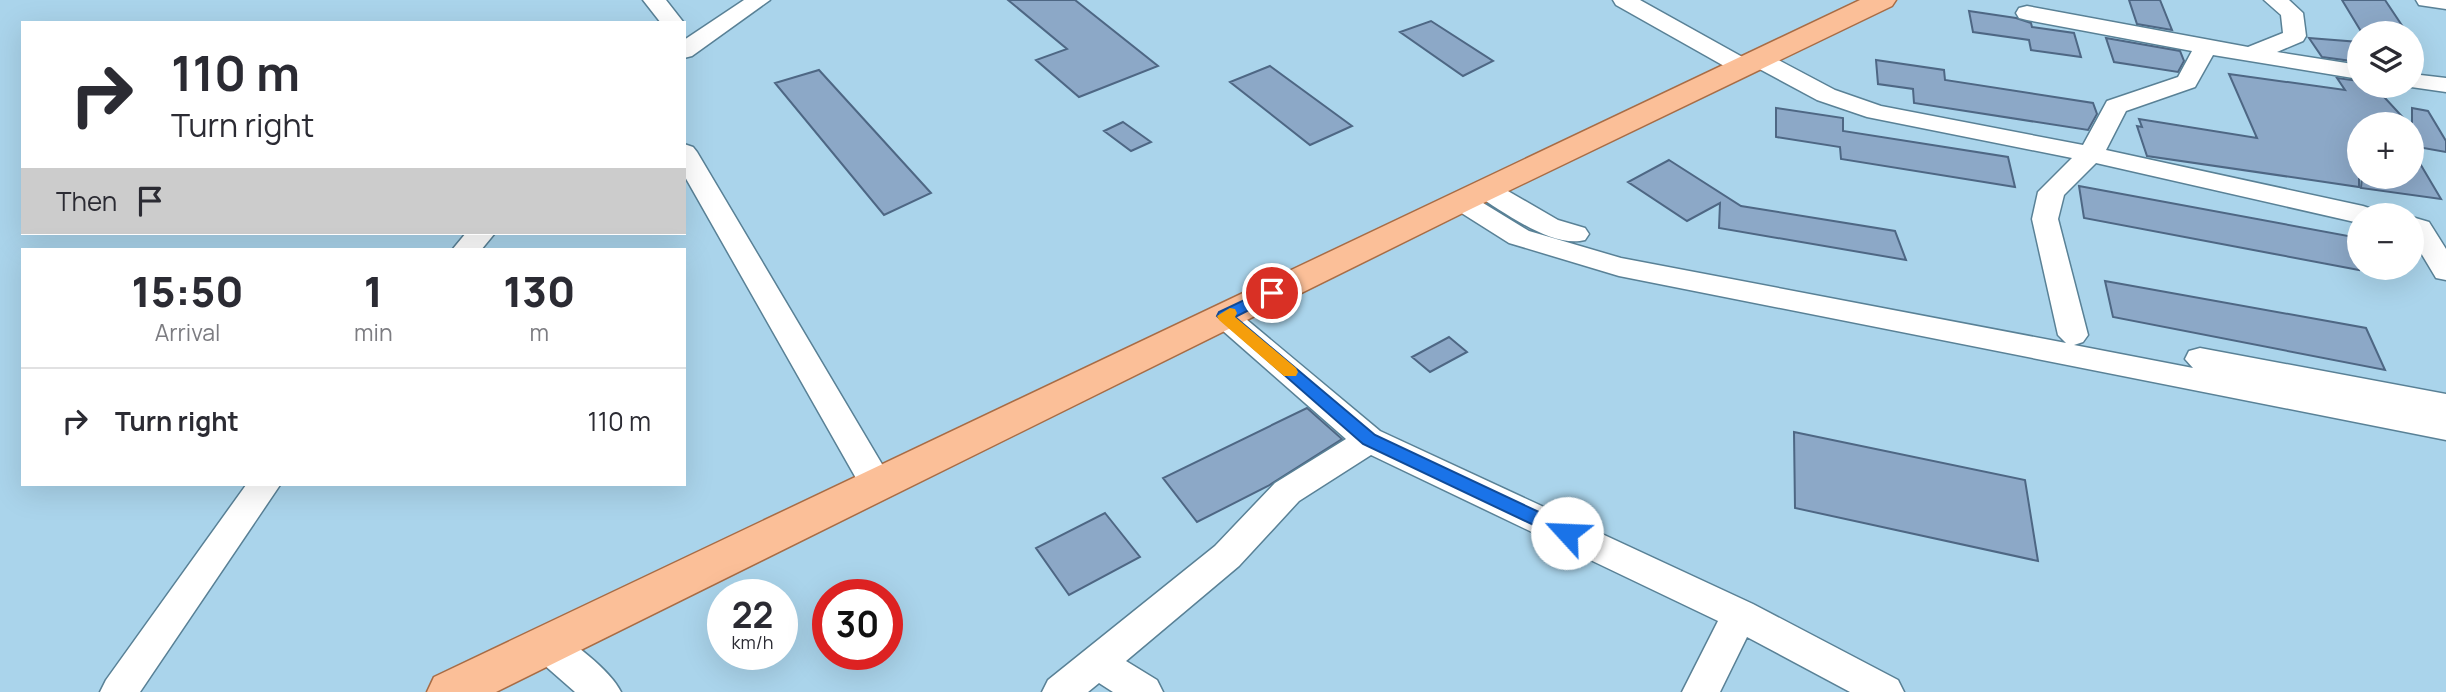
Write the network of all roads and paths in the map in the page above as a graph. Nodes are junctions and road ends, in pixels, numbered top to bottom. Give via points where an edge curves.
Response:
1 (654, 0) edge
2 (759, 0) edge
3 (1623, 0) edge
4 (1881, 0) edge
5 (2275, 0) edge
6 (2427, 0) edge
7 (2446, 2) edge
8 (2027, 13) dead end
9 (671, 21) edge
10 (687, 44) edge
11 (2206, 47) junction
12 (2250, 54) junction
13 (1749, 62) junction
14 (2347, 70) edge
15 (2424, 82) edge
16 (2446, 85) edge
17 (2091, 154) junction
18 (686, 155) edge
19 (1473, 195) junction
20 (2347, 211) edge
21 (2424, 236) edge
22 (2446, 271) edge
23 (1224, 316) junction
24 (2073, 335) junction
25 (2446, 405) edge
26 (2446, 428) edge
27 (1369, 439) junction
28 (877, 485) junction
29 (263, 486) edge
30 (1740, 615) junction
31 (547, 645) junction
32 (1097, 662) junction
33 (119, 692) edge
34 (450, 692) edge
35 (602, 692) edge
36 (1060, 692) edge
37 (1144, 692) edge
38 (1701, 692) edge
39 (1885, 692) edge

1 - 9 street
2 - 10 street
3 - 13 street
4 - 13 main road
5 - 12 street via 2292,13 2295,36
6 - 7 street
8 - 11 street
11 - 12 street
11 - 17 street via 2186,82 2116,106
12 - 14 street
13 - 17 street via 1876,112
13 - 19 main road
15 - 16 street
17 - 20 street
17 - 24 street via 2051,192 2045,219
18 - 28 street
19 - 23 main road
19 - 24 street via 1548,226 1671,261
19 - 26 street via 1520,236 1619,267
21 - 22 street
23 - 27 street
23 - 28 main road
24 - 25 street
27 - 30 street
27 - 32 street via 1287,492 1227,556
28 - 31 main road
29 - 33 street
30 - 38 street
30 - 39 street
31 - 34 main road
31 - 35 street
32 - 36 street
32 - 37 street

